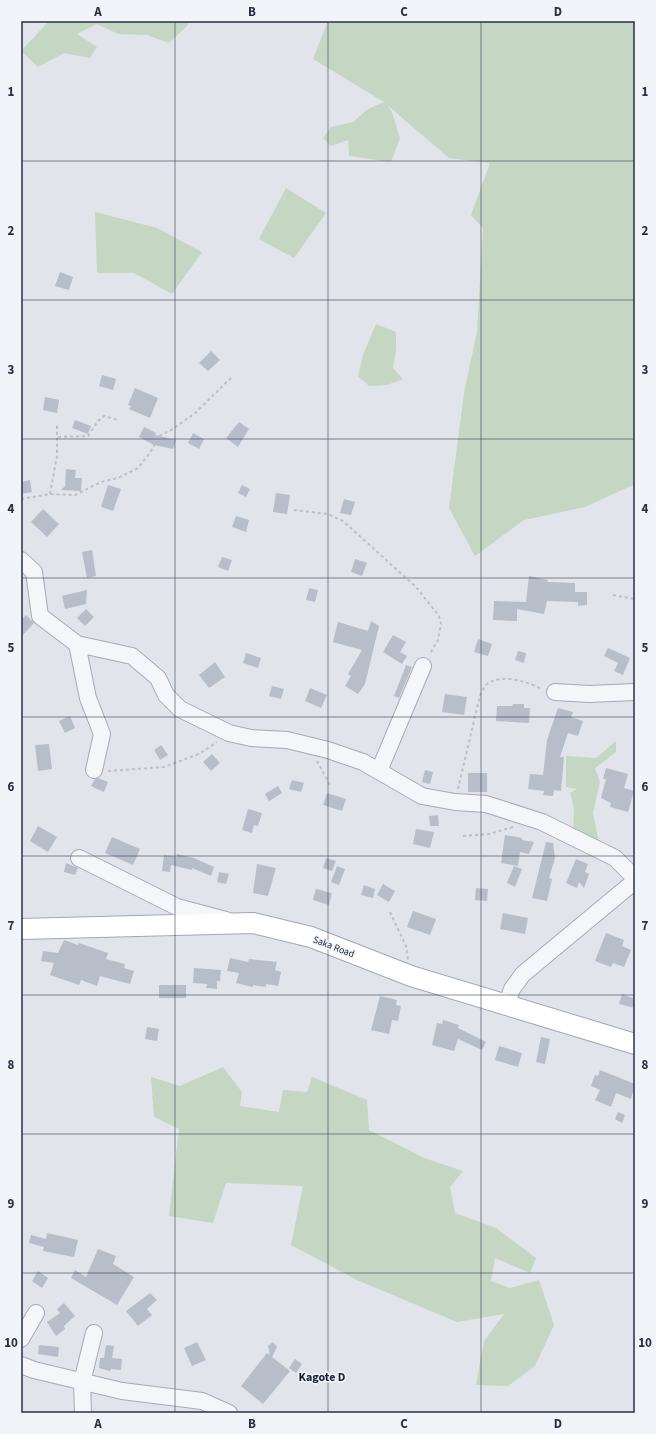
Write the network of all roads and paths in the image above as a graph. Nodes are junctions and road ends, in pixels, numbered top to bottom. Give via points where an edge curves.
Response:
1 (232, 377) dead end
2 (118, 420) dead end
3 (57, 423) dead end
4 (58, 437) junction
5 (50, 494) junction
6 (21, 499) edge
7 (294, 510) dead end
8 (22, 558) edge
9 (613, 595) dead end
10 (635, 599) edge
11 (77, 644) junction
12 (423, 666) joint
13 (555, 692) joint
14 (635, 692) edge
15 (229, 733) junction
16 (307, 744) junction
17 (94, 770) joint
18 (379, 771) junction
19 (331, 787) dead end
20 (455, 802) junction
21 (515, 826) dead end
22 (463, 836) dead end
23 (78, 858) dead end
24 (635, 879) edge
25 (390, 912) dead end
26 (233, 923) junction
27 (21, 929) edge
28 (411, 976) junction
29 (506, 1006) junction
30 (635, 1044) edge
31 (36, 1313) dead end
32 (94, 1333) dead end
33 (21, 1339) edge
34 (21, 1365) edge
35 (82, 1382) junction
36 (83, 1413) edge
37 (229, 1413) edge

1 - 5 path via 194,414 159,436 138,468 75,495
2 - 4 path via 104,416 88,436
3 - 4 path
4 - 5 path
5 - 6 path
7 - 12 path via 328,514 343,521 416,587 439,616 441,624 438,640
8 - 11 street via 34,572 40,616
9 - 10 path
11 - 15 street via 132,656 147,666 158,678 166,695 180,709
11 - 17 street via 88,698 102,734
12 - 18 street
13 - 14 street
13 - 20 path via 526,682 496,680 486,685 480,695
15 - 16 street
15 - 17 path via 199,754 164,768
16 - 18 street via 348,756
16 - 19 path
18 - 20 street via 422,796
20 - 24 street via 496,806 542,822 615,858
21 - 22 path via 489,834
23 - 26 street via 177,907
24 - 29 street via 523,974 512,989
25 - 28 path via 406,946
26 - 27 main road, Saka Road
26 - 28 main road, Saka Road via 253,923 311,937
28 - 29 main road, Saka Road
29 - 30 main road, Saka Road
31 - 33 street
32 - 35 street
34 - 35 street
35 - 36 street
35 - 37 street via 122,1391 202,1402

